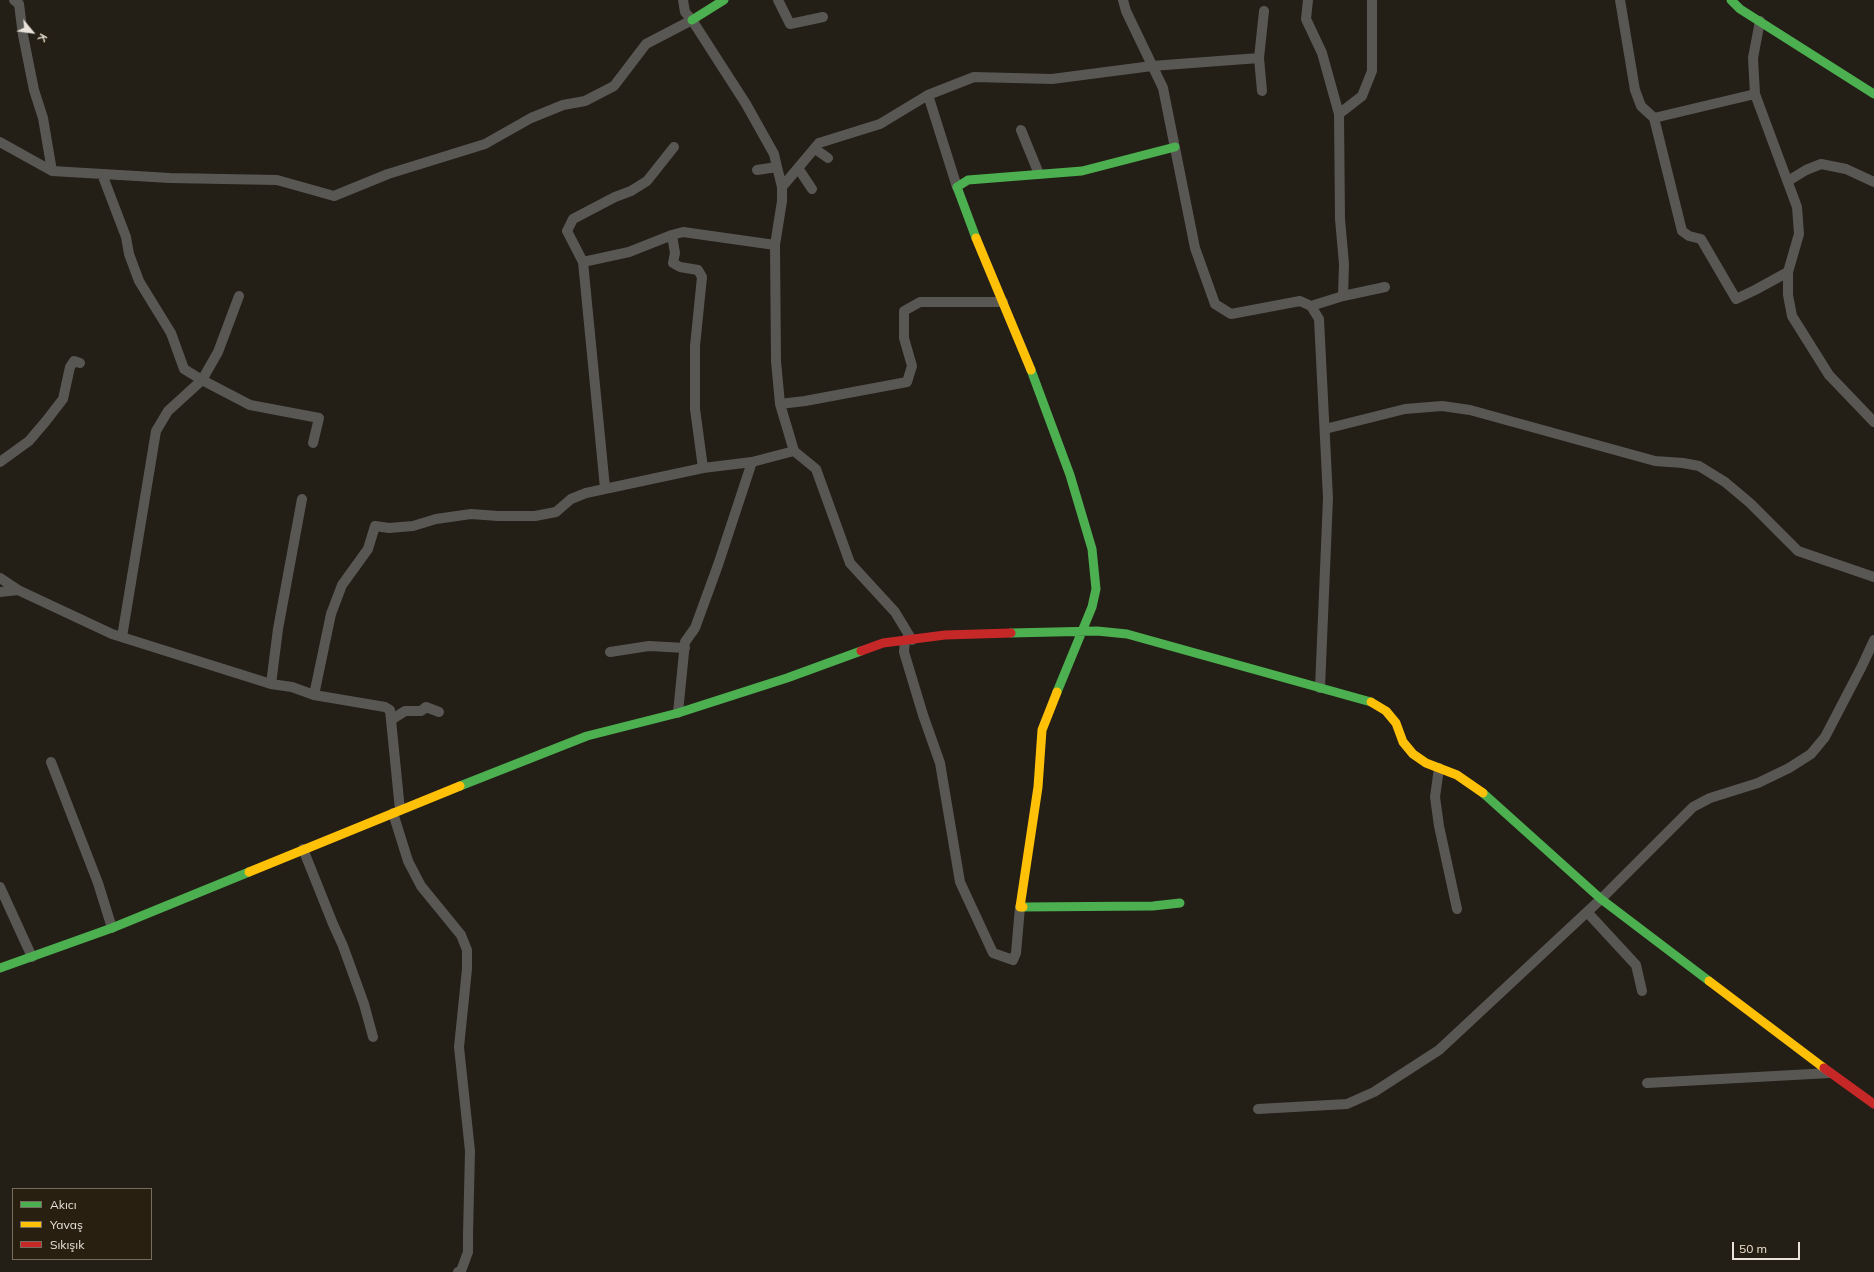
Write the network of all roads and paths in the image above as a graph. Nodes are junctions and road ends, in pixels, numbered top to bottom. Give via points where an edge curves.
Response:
1 (14, 0) edge
2 (683, 0) edge
3 (724, 0) edge
4 (778, 0) edge
5 (1123, 0) edge
6 (1308, 0) edge
7 (1372, 0) edge
8 (1620, 0) edge
9 (1731, 0) edge
10 (1264, 11) dead end
11 (823, 17) dead end
12 (692, 20) junction
13 (1760, 21) junction
14 (1259, 58) junction
15 (1152, 66) junction
16 (1262, 91) dead end
17 (1756, 94) junction
18 (1874, 94) edge
19 (928, 96) junction
20 (1339, 114) junction
21 (1654, 118) junction
22 (1021, 130) dead end
23 (0, 142) edge
24 (674, 147) dead end
25 (1176, 147) junction
26 (815, 149) junction
27 (828, 158) dead end
28 (778, 167) junction
29 (798, 168) junction
30 (757, 170) dead end
31 (52, 171) junction
32 (102, 174) junction
33 (1038, 174) junction
34 (1788, 181) junction
35 (1874, 182) edge
36 (782, 187) junction
37 (957, 187) junction
38 (812, 189) dead end
39 (672, 235) junction
40 (775, 245) junction
41 (583, 262) junction
42 (1788, 272) junction
43 (1385, 287) dead end
44 (239, 296) dead end
45 (1343, 296) junction
46 (1003, 302) junction
47 (1311, 306) junction
48 (80, 363) dead end
49 (202, 380) junction
50 (780, 404) junction
51 (1874, 422) edge
52 (1325, 429) junction
53 (313, 442) dead end
54 (794, 451) junction
55 (0, 462) edge
56 (752, 462) junction
57 (703, 468) junction
58 (605, 488) junction
59 (302, 499) dead end
60 (1874, 577) edge
61 (0, 578) edge
62 (18, 590) junction
63 (0, 592) edge
64 (1081, 631) junction
65 (122, 637) junction
66 (908, 640) junction
67 (1874, 640) edge
68 (684, 648) junction
69 (610, 652) dead end
70 (271, 684) junction
71 (1320, 688) junction
72 (314, 695) junction
73 (439, 712) dead end
74 (678, 713) junction
75 (391, 720) junction
76 (51, 762) dead end
77 (1439, 768) junction
78 (396, 811) junction
79 (303, 849) junction
80 (0, 887) edge
81 (1601, 899) junction
82 (1180, 903) dead end
83 (1020, 907) junction
84 (1457, 909) dead end
85 (1587, 912) junction
86 (112, 928) junction
87 (32, 957) junction
88 (0, 968) edge
89 (1642, 991) dead end
90 (373, 1037) dead end
91 (1830, 1073) junction
92 (1647, 1083) dead end
93 (1874, 1104) edge
94 (1258, 1109) dead end
95 (458, 1272) edge

1 - 31 street via 19,4 23,35 34,90 43,118
2 - 12 street via 685,12
3 - 12 street
4 - 11 street via 790,24
5 - 15 street
6 - 20 street via 1306,19 1322,53
7 - 20 street via 1372,72 1362,96
8 - 21 street via 1635,90 1641,106
9 - 13 street
10 - 14 street
12 - 28 street via 746,104 774,154
12 - 32 street via 646,44 614,86 584,101 563,105 531,118 486,144 388,174 334,196 277,180
13 - 17 street via 1753,58
13 - 18 street
14 - 15 street
14 - 16 street
15 - 19 street via 1052,80 974,77
15 - 25 street via 1163,88
17 - 21 street
17 - 34 street
19 - 26 street via 880,124 819,143
19 - 37 street
20 - 45 street
21 - 42 street via 1682,231 1701,239 1736,299
22 - 33 street
23 - 31 street
24 - 41 street via 647,181 573,219 567,231
25 - 33 street via 1082,171
25 - 47 street via 1195,248 1215,304 1231,314 1300,301
26 - 27 street
26 - 29 street
28 - 30 street
28 - 36 street
29 - 36 street
29 - 38 street
31 - 32 street
32 - 49 street via 126,237 139,281 172,333 184,369
33 - 37 street via 968,180
34 - 35 street via 1821,164 1846,169
34 - 42 street via 1797,207 1799,234
36 - 40 street
37 - 46 street
39 - 40 street via 684,232
39 - 41 street via 629,252
39 - 57 street via 675,253 673,263 698,270 702,277 695,346 695,409
40 - 50 street via 776,361
41 - 58 street
42 - 51 street via 1788,296 1792,316 1829,375
43 - 45 street
44 - 49 street via 218,352
45 - 47 street
46 - 50 street via 920,302 904,311 904,338 912,366 907,382
46 - 64 street via 1070,475 1092,549 1096,589 1092,607
47 - 52 street via 1319,319
48 - 55 street via 74,361 70,367 63,399 46,422 28,441
49 - 53 street via 250,405 318,418
49 - 65 street via 168,411 156,431
50 - 54 street
52 - 60 street via 1405,409 1442,406 1470,410 1655,461 1699,466 1725,482 1750,503 1798,551
52 - 71 street via 1328,498
54 - 56 street
54 - 66 street via 816,469 850,563 895,612
56 - 57 street
56 - 68 street via 695,628 685,642
57 - 58 street
58 - 72 street via 586,492 571,499 556,512 498,516 471,514 436,518 413,526 374,526 368,550 342,585 330,614
59 - 70 street via 278,629
61 - 62 street
62 - 63 street
62 - 65 street
64 - 66 street via 945,635
64 - 71 street via 1127,634
64 - 83 street via 1042,730 1038,787
65 - 70 street
66 - 74 street via 883,643 787,678
66 - 83 street via 904,652 940,764 960,882 993,953 1013,960 1016,954
67 - 81 street via 1825,736 1811,754 1758,783 1710,798 1693,807
68 - 69 street via 649,646
68 - 74 street
70 - 72 street
71 - 77 street via 1369,701 1386,711 1396,723 1403,742 1413,754
72 - 75 street via 385,707 390,710
73 - 75 street via 426,707 421,711 405,711
74 - 78 street via 587,736
75 - 78 street
76 - 86 street via 98,883
77 - 81 street via 1457,775 1487,795
77 - 84 street via 1435,797
78 - 79 street
78 - 95 street via 408,861 421,886 461,935 466,950 467,969 459,1047 470,1150 468,1252 461,1271
79 - 86 street
79 - 90 street via 343,946
80 - 87 street
81 - 85 street
81 - 91 street
82 - 83 street via 1153,906
85 - 89 street via 1636,965
85 - 94 street via 1439,1050 1374,1092 1347,1104
86 - 87 street
87 - 88 street
91 - 92 street
91 - 93 street

